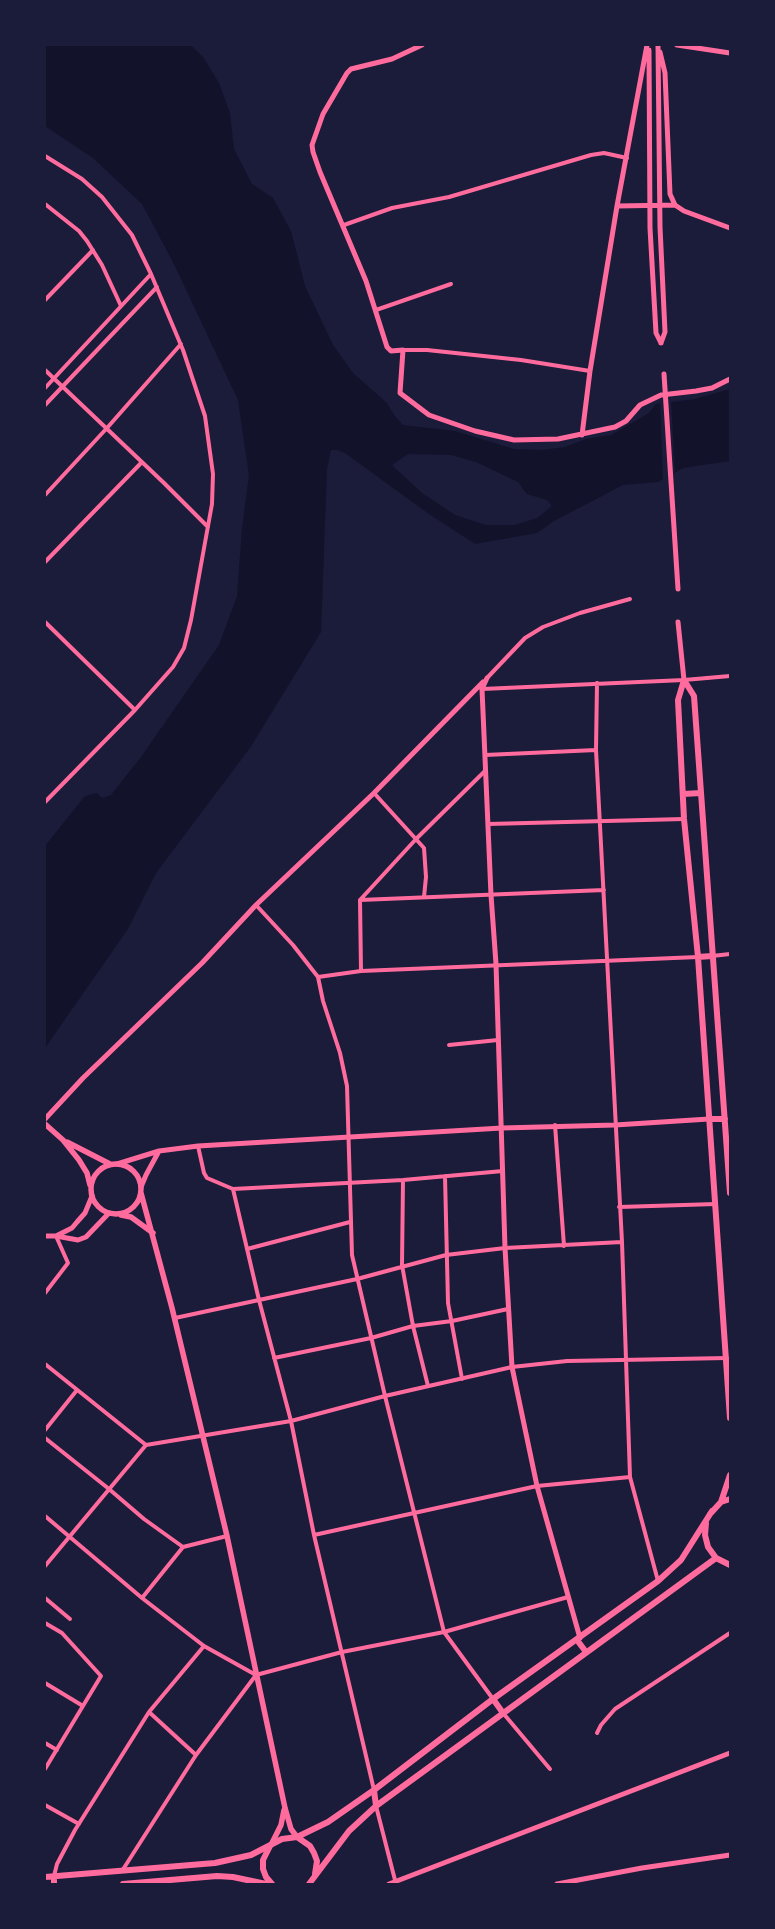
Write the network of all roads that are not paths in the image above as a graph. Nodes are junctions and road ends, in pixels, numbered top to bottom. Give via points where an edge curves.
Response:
1 (422, 45) edge
2 (648, 45) edge
3 (658, 45) edge
4 (677, 45) edge
5 (730, 53) edge
6 (45, 156) edge
7 (627, 158) junction
8 (675, 205) junction
9 (617, 206) junction
10 (46, 207) edge
11 (344, 225) junction
12 (730, 228) edge
13 (93, 250) junction
14 (151, 274) junction
15 (451, 284) dead end
16 (157, 287) junction
17 (45, 300) edge
18 (121, 306) junction
19 (376, 310) junction
20 (181, 344) junction
21 (403, 350) junction
22 (45, 370) edge
23 (590, 371) junction
24 (664, 374) dead end
25 (54, 378) junction
26 (730, 379) edge
27 (62, 386) junction
28 (45, 388) edge
29 (45, 405) edge
30 (107, 428) junction
31 (582, 435) junction
32 (142, 462) junction
33 (45, 495) edge
34 (208, 527) junction
35 (45, 562) edge
36 (678, 589) dead end
37 (630, 599) dead end
38 (45, 622) edge
39 (678, 622) dead end
40 (730, 676) edge
41 (487, 678) junction
42 (684, 680) junction
43 (597, 683) junction
44 (482, 689) junction
45 (135, 710) junction
46 (596, 750) junction
47 (485, 755) junction
48 (486, 770) junction
49 (374, 793) junction
50 (700, 793) junction
51 (683, 794) junction
52 (45, 802) edge
53 (684, 820) junction
54 (601, 822) junction
55 (488, 824) junction
56 (417, 838) junction
57 (604, 890) junction
58 (491, 895) junction
59 (424, 898) junction
60 (360, 900) junction
61 (256, 905) junction
62 (730, 954) edge
63 (698, 956) junction
64 (712, 956) junction
65 (607, 962) junction
66 (496, 964) junction
67 (361, 971) junction
68 (318, 977) junction
69 (498, 1040) junction
70 (449, 1045) dead end
71 (727, 1118) edge
72 (45, 1119) edge
73 (709, 1119) junction
74 (45, 1124) edge
75 (555, 1125) junction
76 (615, 1125) junction
77 (502, 1128) junction
78 (349, 1137) junction
79 (63, 1140) junction
80 (198, 1146) junction
81 (159, 1151) junction
82 (110, 1164) junction
83 (118, 1164) junction
84 (503, 1171) junction
85 (444, 1176) junction
86 (403, 1180) junction
87 (349, 1184) junction
88 (233, 1189) junction
89 (141, 1190) junction
90 (92, 1192) junction
91 (730, 1193) edge
92 (716, 1204) junction
93 (619, 1207) junction
94 (109, 1213) junction
95 (118, 1214) junction
96 (350, 1222) junction
97 (153, 1234) junction
98 (45, 1236) edge
99 (56, 1236) junction
100 (622, 1242) junction
101 (564, 1246) junction
102 (247, 1248) junction
103 (505, 1248) junction
104 (446, 1255) junction
105 (402, 1265) junction
106 (357, 1279) junction
107 (45, 1293) edge
108 (259, 1300) junction
109 (508, 1308) junction
110 (175, 1318) junction
111 (452, 1321) junction
112 (413, 1326) junction
113 (371, 1338) junction
114 (274, 1358) junction
115 (728, 1358) edge
116 (627, 1359) junction
117 (45, 1364) edge
118 (512, 1367) junction
119 (462, 1379) junction
120 (428, 1386) junction
121 (77, 1390) junction
122 (385, 1396) junction
123 (730, 1418) edge
124 (291, 1421) junction
125 (45, 1430) edge
126 (204, 1437) junction
127 (45, 1438) edge
128 (146, 1446) junction
129 (730, 1475) edge
130 (630, 1477) junction
131 (537, 1486) junction
132 (109, 1489) junction
133 (730, 1499) edge
134 (721, 1502) junction
135 (712, 1510) junction
136 (414, 1512) junction
137 (45, 1516) edge
138 (314, 1535) junction
139 (228, 1536) junction
140 (70, 1537) junction
141 (183, 1547) junction
142 (716, 1558) junction
143 (730, 1565) edge
144 (45, 1566) edge
145 (658, 1581) junction
146 (568, 1597) junction
147 (45, 1598) edge
148 (142, 1598) junction
149 (70, 1619) dead end
150 (45, 1623) edge
151 (444, 1632) junction
152 (730, 1634) edge
153 (578, 1639) junction
154 (204, 1646) junction
155 (342, 1652) junction
156 (586, 1652) junction
157 (256, 1675) junction
158 (45, 1683) edge
159 (494, 1699) junction
160 (83, 1706) junction
161 (149, 1712) junction
162 (504, 1713) junction
163 (597, 1733) dead end
164 (45, 1743) edge
165 (56, 1750) junction
166 (730, 1753) edge
167 (196, 1756) junction
168 (45, 1769) edge
169 (550, 1769) dead end
170 (374, 1790) junction
171 (45, 1805) edge
172 (376, 1806) junction
173 (285, 1808) junction
174 (79, 1824) junction
175 (296, 1838) junction
176 (271, 1845) junction
177 (730, 1855) edge
178 (122, 1871) junction
179 (54, 1876) junction
180 (45, 1877) edge
181 (314, 1877) junction
182 (396, 1883) edge
183 (54, 1884) edge
184 (123, 1884) edge
185 (266, 1884) edge
186 (272, 1884) edge
187 (310, 1884) edge
188 (389, 1884) edge
189 (556, 1884) edge

1 - 11 street via 392,59 351,69 323,114 312,144 313,152
2 - 3 street via 650,228 656,333 661,343 665,332
2 - 7 street
3 - 8 street via 665,73 670,194
4 - 5 street
6 - 14 street via 102,197 132,235
7 - 9 street
7 - 11 street via 597,154 449,197 392,208
8 - 9 street
8 - 12 street
9 - 23 street
10 - 13 street via 79,231
11 - 19 street
13 - 17 street
13 - 18 street
14 - 16 street
14 - 18 street
15 - 19 street
16 - 20 street
16 - 27 street
18 - 25 street
19 - 21 street via 387,347 391,351
20 - 30 street
20 - 34 street via 205,416 209,441 213,474
21 - 23 street via 521,360
21 - 31 street via 400,393 429,414 475,431 514,440
22 - 25 street
23 - 31 street
24 - 36 street
25 - 27 street
25 - 28 street
26 - 31 street via 696,392 661,395 640,405 626,421 615,427
27 - 29 street
27 - 30 street
30 - 32 street
30 - 33 street
32 - 34 street
32 - 35 street
34 - 45 street via 184,648 173,667
37 - 41 street via 543,627 525,638
38 - 45 street
39 - 42 street
40 - 42 street
41 - 44 street
41 - 49 street
42 - 43 street
42 - 50 highway via 694,696
42 - 51 highway via 678,700
43 - 44 street
43 - 46 street
44 - 47 street
45 - 52 street
46 - 47 street
46 - 54 street
47 - 48 street
48 - 55 street
48 - 56 street
49 - 56 street
49 - 61 street
50 - 51 highway
50 - 64 highway
51 - 53 highway
53 - 54 street
53 - 63 highway
54 - 55 street
54 - 57 street
55 - 58 street
56 - 59 street via 424,848
56 - 60 street
57 - 58 street
57 - 65 street
58 - 59 street
58 - 66 street
59 - 60 street
60 - 67 street
61 - 68 street
61 - 72 street
62 - 64 street
63 - 64 highway
63 - 65 street
63 - 73 highway
64 - 71 highway
65 - 66 street
65 - 76 street
66 - 67 street
66 - 69 street
67 - 68 street
68 - 78 street via 347,1086
69 - 70 street
69 - 77 street
71 - 73 highway
71 - 91 highway
73 - 76 street
73 - 92 highway
74 - 79 main road
75 - 76 street
75 - 77 street
75 - 101 street
76 - 93 street
77 - 78 street
77 - 84 street
78 - 80 street
78 - 87 street
79 - 82 main road
79 - 90 main road via 87,1173
80 - 81 street
80 - 88 street via 207,1178
81 - 83 street
81 - 89 street
82 - 83 main road
82 - 90 main road via 96,1174
83 - 89 main road via 131,1168 140,1180
84 - 85 street
84 - 103 street
85 - 86 street
85 - 104 street
86 - 87 street
86 - 105 street
87 - 88 street
87 - 96 street
88 - 102 street
89 - 95 main road via 139,1201 126,1212
89 - 97 main road
90 - 94 main road via 96,1203
90 - 99 street via 85,1213 72,1228
92 - 93 street
92 - 115 highway
93 - 100 street
94 - 95 main road
94 - 99 street via 86,1236 72,1240
95 - 97 main road via 131,1217
96 - 102 street
96 - 106 street
97 - 110 main road
98 - 99 street
99 - 107 street via 68,1263
100 - 101 street
100 - 116 street
101 - 103 street
102 - 108 street
103 - 104 street
103 - 109 street
104 - 105 street
104 - 111 street
105 - 106 street
105 - 112 street
106 - 108 street
106 - 113 street
108 - 110 street
108 - 114 street
109 - 111 street
109 - 118 street
110 - 126 main road
111 - 112 street
111 - 119 street
112 - 113 street
112 - 120 street
113 - 114 street
113 - 122 street
114 - 124 street
115 - 116 street
115 - 123 highway
116 - 118 street
116 - 130 street
117 - 121 street
118 - 119 street
118 - 131 street
119 - 120 street
120 - 122 street
121 - 125 street
121 - 128 street
122 - 124 street
122 - 136 street
124 - 126 street
124 - 138 street
126 - 128 street
126 - 139 main road
127 - 132 street
128 - 132 street
129 - 134 highway
130 - 131 street
130 - 145 street
131 - 136 street
131 - 146 street
132 - 140 street
132 - 141 street
133 - 134 highway
134 - 135 highway
135 - 142 highway via 704,1535
135 - 145 highway via 681,1560
136 - 138 street
136 - 151 street
137 - 140 street
138 - 155 street
139 - 141 street
139 - 157 main road
140 - 144 street
140 - 148 street
141 - 148 street
142 - 143 highway
142 - 156 highway
145 - 153 highway
146 - 151 street
146 - 153 street
147 - 149 street
148 - 154 street
150 - 160 street via 62,1633 101,1676
151 - 155 street
151 - 159 street
152 - 163 street via 615,1709
153 - 156 highway
153 - 159 highway
154 - 157 street
154 - 161 street
155 - 157 street
155 - 170 street
156 - 162 highway
157 - 167 street
157 - 173 main road
158 - 160 street
159 - 162 highway
159 - 170 highway
160 - 165 street
161 - 167 street
161 - 174 street
162 - 169 street
162 - 172 highway
164 - 165 street
165 - 168 street
166 - 182 street
167 - 178 street
170 - 172 highway
170 - 175 highway via 328,1822
171 - 174 street
172 - 181 highway via 349,1831
172 - 182 street
173 - 175 main road
173 - 176 main road via 281,1826
174 - 179 street
175 - 176 highway via 282,1839
175 - 181 highway via 310,1846 314,1853 317,1861
176 - 178 highway via 252,1855 215,1863
176 - 186 highway via 263,1860 263,1869
177 - 189 street
178 - 179 highway
179 - 180 highway
179 - 183 highway
181 - 187 highway
182 - 188 street
184 - 185 highway via 217,1876

